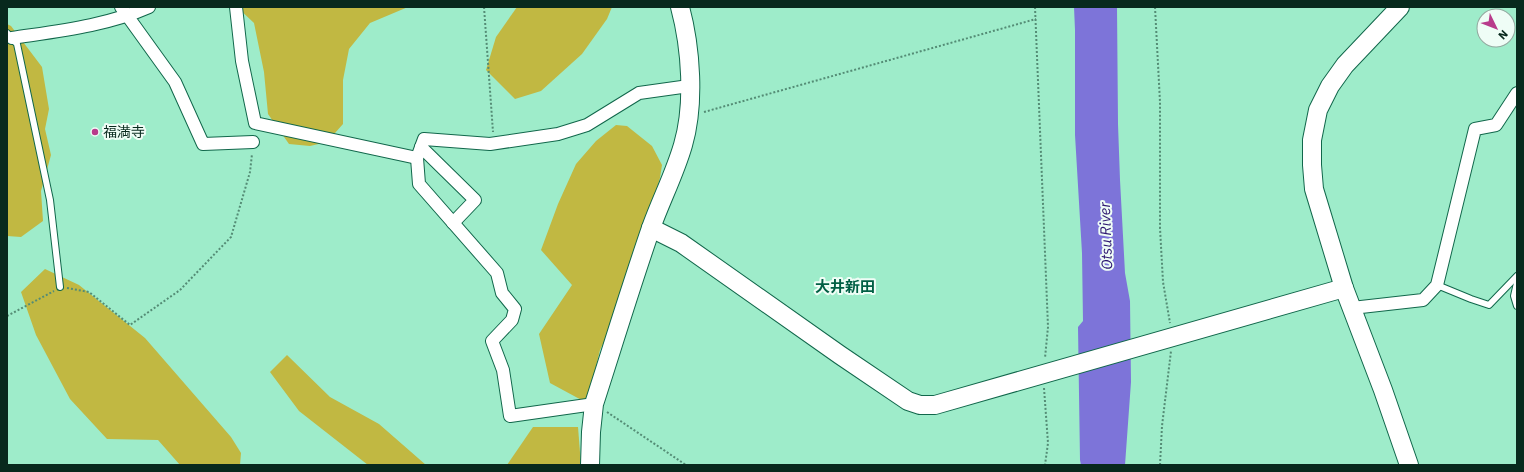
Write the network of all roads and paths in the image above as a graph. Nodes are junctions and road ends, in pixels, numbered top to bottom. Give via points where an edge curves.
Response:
1 (149, 7) edge
2 (236, 7) edge
3 (484, 7) edge
4 (680, 7) edge
5 (1035, 7) edge
6 (1156, 7) edge
7 (1400, 7) edge
8 (125, 12) edge
9 (1036, 19) junction
10 (9, 36) edge
11 (689, 86) junction
12 (1517, 93) edge
13 (689, 113) junction
14 (253, 142) joint
15 (494, 144) junction
16 (419, 152) junction
17 (453, 223) junction
18 (651, 228) junction
19 (1517, 276) edge
20 (1517, 283) edge
21 (1437, 285) junction
22 (60, 287) junction
23 (1344, 288) junction
24 (1517, 306) edge
25 (1352, 308) junction
26 (7, 316) edge
27 (1172, 337) junction
28 (1044, 374) junction
29 (594, 404) junction
30 (590, 465) edge
31 (686, 465) edge
32 (1045, 465) edge
33 (1160, 465) edge
34 (1409, 465) edge

1 - 8 street
2 - 16 street via 242,61 255,123
3 - 15 path
4 - 11 street via 688,42
5 - 9 path
6 - 27 path via 1160,102 1160,228 1163,282
7 - 23 street via 1345,65 1330,86 1316,118 1312,140 1314,189
8 - 10 street via 68,29
8 - 14 street via 175,82 203,144
9 - 13 path via 698,114
9 - 28 path via 1048,327
10 - 22 lane via 17,44 50,200
11 - 13 street
11 - 15 street via 639,93 587,125 558,134
12 - 21 street via 1496,125 1476,129
13 - 18 street via 683,145
14 - 22 path via 250,172 231,237 180,290 130,325 89,292
15 - 16 street via 424,139
16 - 17 street via 420,184
16 - 17 street via 475,200
17 - 29 street via 497,273 502,293 515,309 512,320 492,341 503,370 510,416
18 - 28 street via 681,243 908,401 920,405 935,405
18 - 29 street
19 - 21 lane via 1489,305
20 - 24 lane via 1514,296
21 - 25 street via 1423,300
22 - 26 path
23 - 25 street
23 - 27 street
25 - 34 street
27 - 28 street
27 - 33 path
28 - 32 path via 1048,443
29 - 30 street
29 - 31 path

